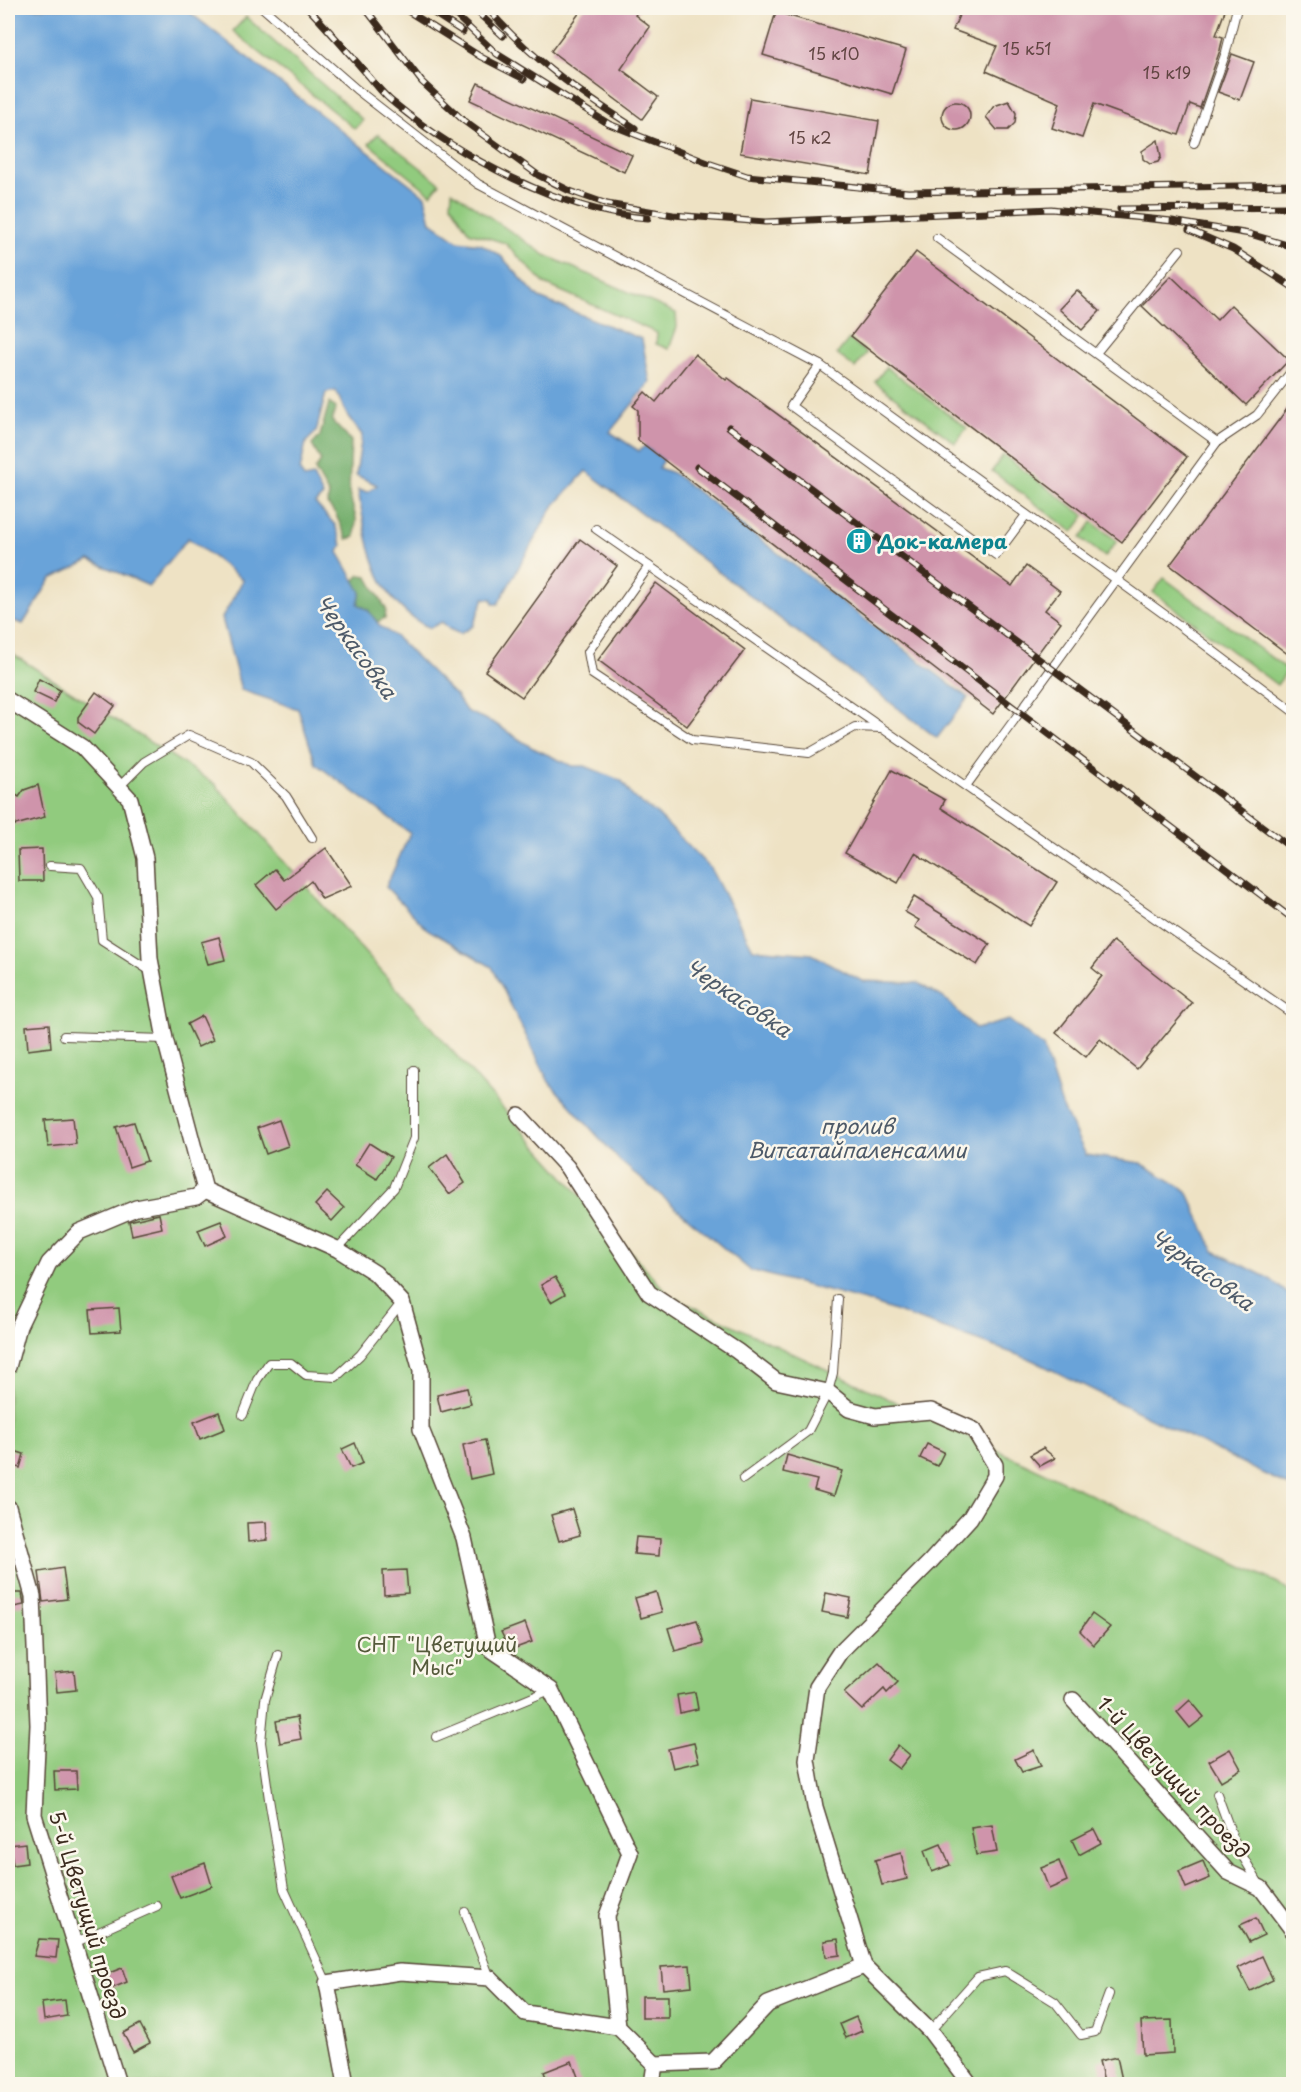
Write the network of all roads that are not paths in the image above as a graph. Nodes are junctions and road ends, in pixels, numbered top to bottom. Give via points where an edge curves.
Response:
1 (262, 8) edge
2 (1237, 8) edge
3 (1194, 143) dead end
4 (937, 238) dead end
5 (1180, 250) dead end
6 (1096, 353) junction
7 (820, 365) junction
8 (1293, 369) edge
9 (1217, 442) junction
10 (1026, 515) junction
11 (596, 529) dead end
12 (649, 566) junction
13 (1116, 580) junction
14 (8, 700) edge
15 (1293, 712) edge
16 (884, 729) junction
17 (966, 786) junction
18 (119, 787) junction
19 (312, 838) dead end
20 (51, 866) dead end
21 (153, 972) junction
22 (1293, 1015) edge
23 (64, 1036) dead end
24 (165, 1039) junction
25 (414, 1070) dead end
26 (519, 1115) dead end
27 (204, 1190) junction
28 (337, 1249) junction
29 (838, 1299) dead end
30 (402, 1302) junction
31 (8, 1367) edge
32 (828, 1392) junction
33 (243, 1415) dead end
34 (743, 1479) dead end
35 (8, 1507) edge
36 (278, 1655) dead end
37 (551, 1690) junction
38 (1073, 1700) dead end
39 (436, 1737) dead end
40 (1217, 1794) dead end
41 (1261, 1888) junction
42 (157, 1906) dead end
43 (465, 1912) dead end
44 (1293, 1932) edge
45 (74, 1943) junction
46 (864, 1966) junction
47 (490, 1978) junction
48 (327, 1983) junction
49 (1109, 1994) dead end
50 (618, 2027) junction
51 (930, 2031) junction
52 (655, 2064) junction
53 (118, 2085) edge
54 (346, 2085) edge
55 (652, 2085) edge
56 (970, 2085) edge

1 - 7 lane via 356,89 478,184
2 - 3 lane via 1225,56
4 - 6 lane
5 - 6 lane
6 - 9 lane
7 - 10 lane
7 - 10 lane via 790,406 996,555
8 - 9 lane via 1257,416
9 - 13 lane
10 - 13 lane
11 - 12 lane
12 - 16 lane
12 - 16 lane via 588,652 592,674 692,740 809,753 855,727
13 - 15 lane
13 - 17 lane
14 - 18 street via 82,747
16 - 17 lane
17 - 22 lane
18 - 19 lane via 144,762 189,735 251,762 286,796
18 - 21 street via 130,799 145,858
20 - 21 lane via 81,868 98,897 102,940
21 - 24 street
23 - 24 lane
24 - 27 street
25 - 28 lane via 414,1138 394,1188
26 - 32 street via 567,1167 649,1293 776,1381
27 - 28 street
27 - 31 street via 196,1197 136,1208 79,1232 49,1263 19,1326
28 - 30 street via 375,1273
29 - 32 lane
30 - 33 lane via 360,1355 336,1377 306,1375 291,1363 269,1363 257,1380
30 - 37 street via 421,1371 421,1429 464,1538 488,1647
32 - 34 lane via 808,1431
32 - 46 street via 849,1409 875,1416 931,1411 974,1430 995,1465 995,1476 970,1518 840,1652 817,1687 807,1760 809,1772 815,1807
35 - 45 street, 5-й Цветущий проезд via 33,1596 38,1725 34,1815
36 - 48 lane via 265,1700 261,1742 269,1799 284,1889
37 - 39 lane
37 - 50 street via 630,1853 607,1916
38 - 41 street, 1-й Цветущий проезд via 1228,1872
40 - 41 lane via 1235,1844
41 - 44 street, 1-й Цветущий проезд
42 - 45 lane
43 - 47 lane
45 - 53 street, 5-й Цветущий проезд
46 - 51 street
46 - 52 street via 768,2004 713,2061
47 - 48 street via 400,1972
47 - 50 street via 525,2013
48 - 54 street
49 - 51 lane via 1095,2032 1081,2035 1055,2002 1005,1971 978,1977
50 - 52 street
51 - 56 street
52 - 55 street

